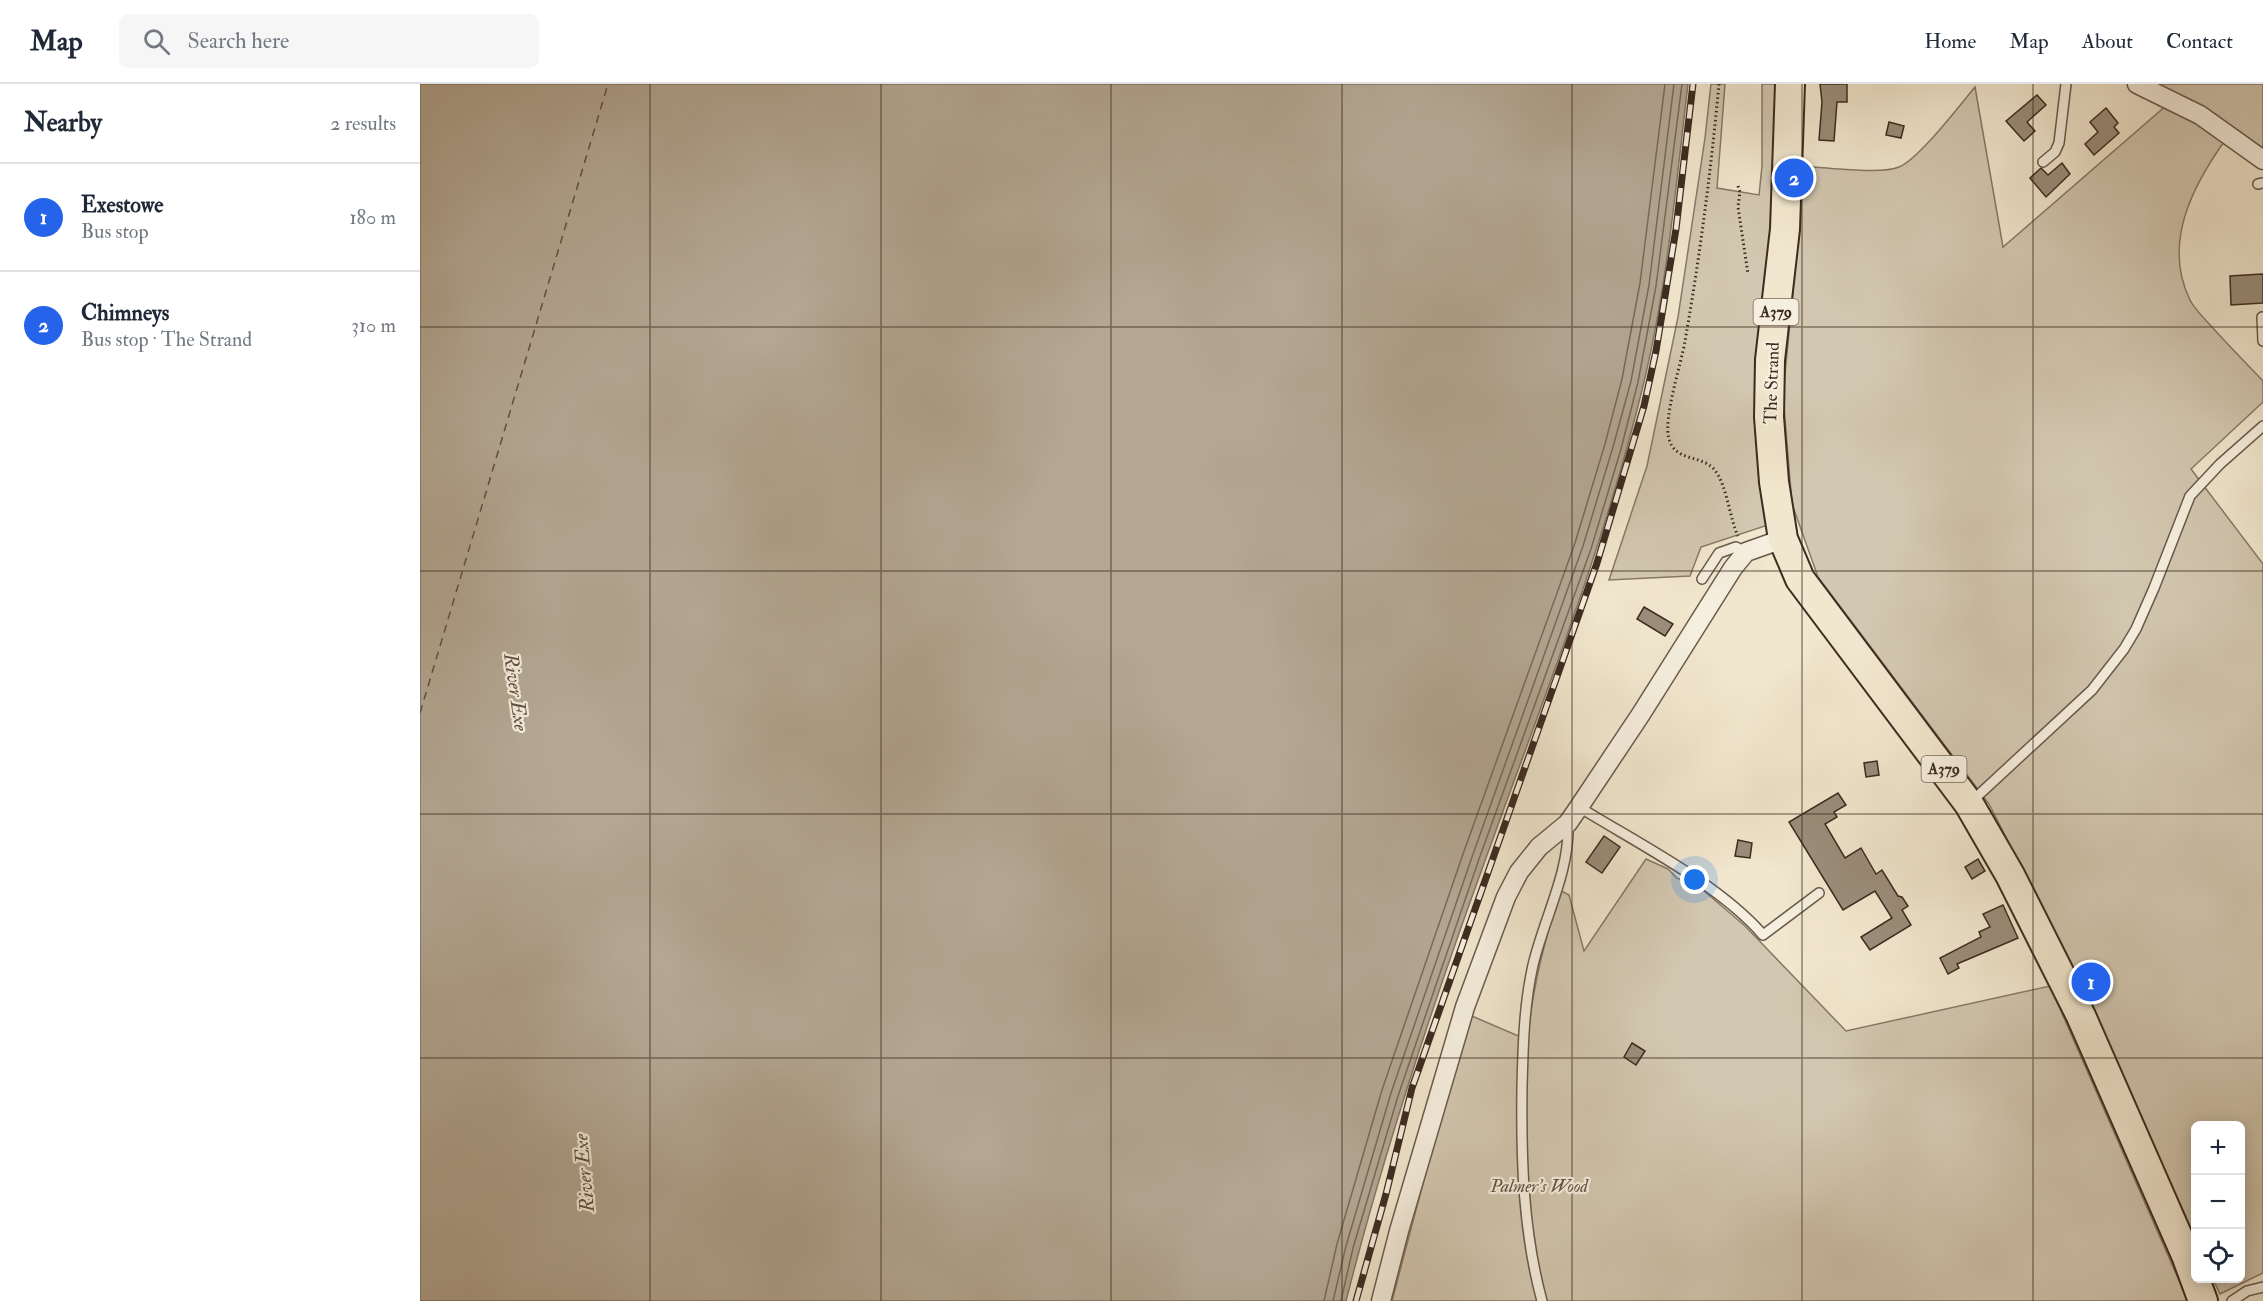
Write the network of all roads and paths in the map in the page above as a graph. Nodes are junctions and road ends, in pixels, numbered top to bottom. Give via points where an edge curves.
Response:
1 (1719, 84) edge
2 (1790, 84) edge
3 (2066, 84) edge
4 (2137, 84) edge
5 (2263, 160) edge
6 (2043, 162) dead end
7 (1738, 186) dead end
8 (1748, 274) dead end
9 (2262, 317) edge
10 (2263, 341) edge
11 (2263, 426) edge
12 (1783, 539) junction
13 (1746, 552) junction
14 (1702, 579) dead end
15 (1969, 804) junction
16 (1579, 807) junction
17 (1568, 823) junction
18 (1819, 893) dead end
19 (2263, 1287) edge
20 (1381, 1301) edge
21 (1542, 1301) edge
22 (2203, 1301) edge
23 (2232, 1301) edge

1 - 13 path via 1699,251 1669,438 1681,456 1712,468
2 - 12 main road, The Strand / A379 via 1785,229 1770,360 1769,417
3 - 6 lane via 2059,143
4 - 5 street via 2200,115
7 - 8 path
9 - 10 lane
11 - 15 lane via 2190,496 2154,588 2124,649 2092,690
12 - 13 street
12 - 15 main road, A379 via 1800,579
13 - 14 lane via 1736,547 1719,553
13 - 16 street
15 - 22 main road, A379 via 2010,875 2081,1016
16 - 17 street
16 - 18 lane via 1705,886 1745,915 1763,935
17 - 20 street via 1539,847 1506,897 1465,1006 1398,1230
17 - 21 lane via 1560,878 1533,963 1522,1045 1523,1199
19 - 23 lane

